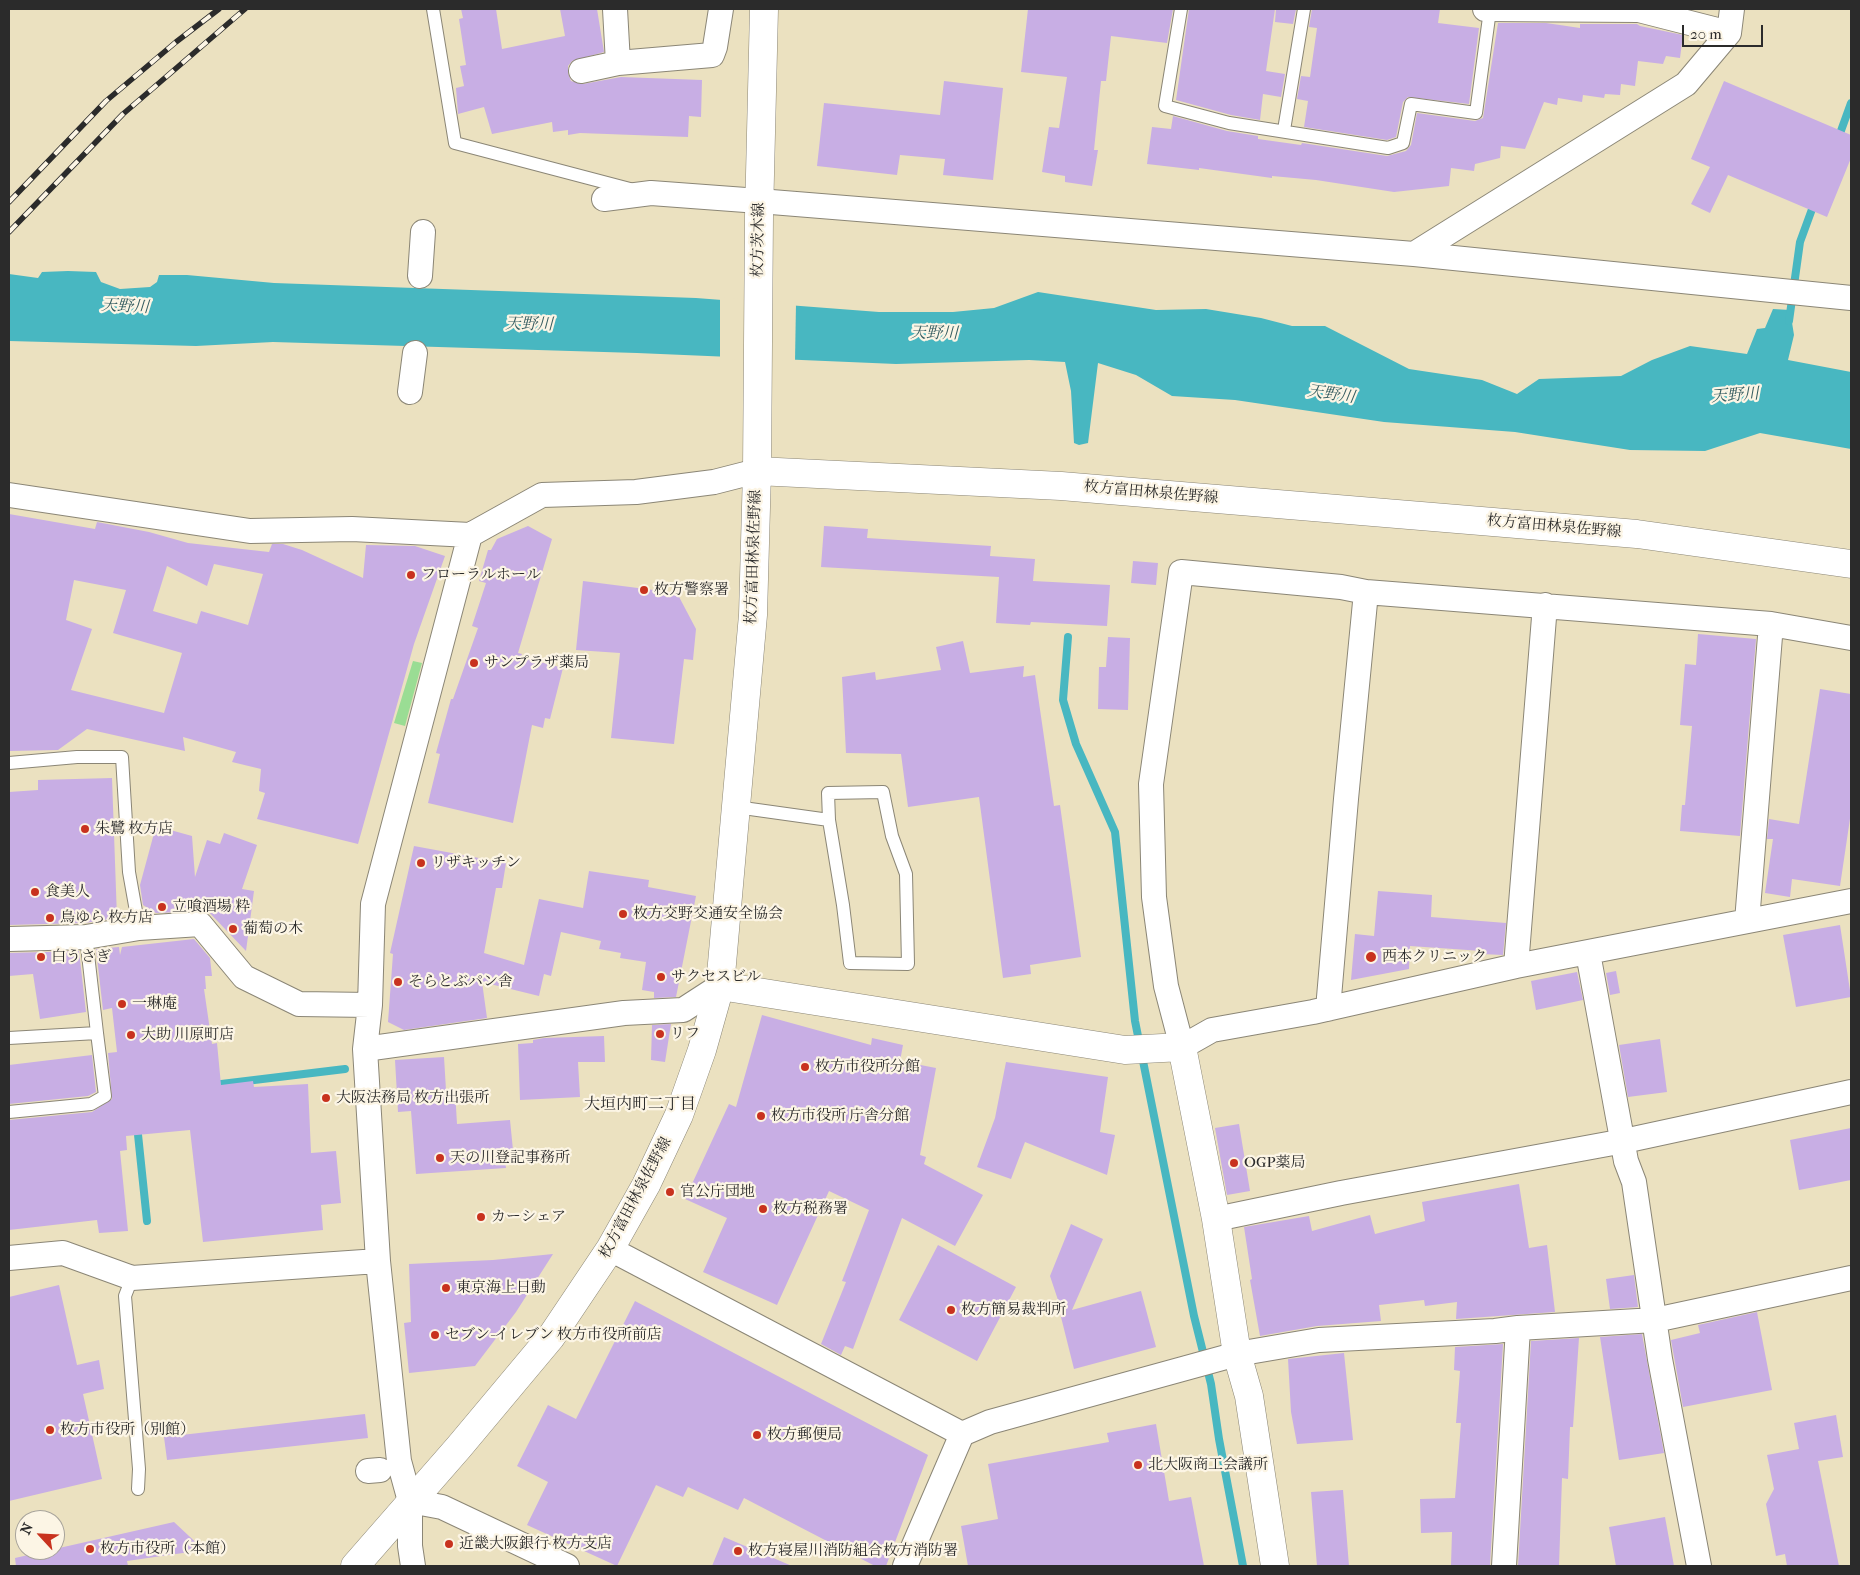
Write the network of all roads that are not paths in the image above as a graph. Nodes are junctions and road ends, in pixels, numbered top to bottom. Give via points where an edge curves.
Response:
1 (433, 9) edge
2 (615, 9) edge
3 (721, 9) edge
4 (764, 9) edge
5 (1181, 9) edge
6 (1304, 9) edge
7 (1488, 9) edge
8 (1732, 9) edge
9 (1729, 33) junction
10 (618, 62) junction
11 (581, 71) dead end
12 (1284, 130) junction
13 (651, 193) junction
14 (604, 199) dead end
15 (759, 209) junction
16 (423, 232) dead end
17 (1414, 254) junction
18 (420, 276) dead end
19 (1851, 298) edge
20 (415, 353) dead end
21 (410, 392) dead end
22 (757, 471) junction
23 (9, 495) edge
24 (470, 535) junction
25 (1851, 564) edge
26 (1366, 592) junction
27 (1545, 605) junction
28 (1771, 624) junction
29 (1851, 638) edge
30 (9, 763) edge
31 (736, 807) junction
32 (829, 820) junction
33 (1851, 901) edge
34 (1747, 921) junction
35 (139, 928) junction
36 (86, 937) junction
37 (9, 939) edge
38 (1588, 953) junction
39 (1516, 966) junction
40 (720, 986) junction
41 (370, 1005) junction
42 (1328, 1009) junction
43 (97, 1033) junction
44 (9, 1038) edge
45 (1170, 1047) junction
46 (365, 1049) junction
47 (1851, 1092) edge
48 (9, 1112) edge
49 (1624, 1141) junction
50 (1216, 1219) junction
51 (610, 1250) junction
52 (9, 1258) edge
53 (378, 1261) junction
54 (132, 1278) junction
55 (1851, 1278) edge
56 (1655, 1320) junction
57 (1518, 1328) junction
58 (1230, 1356) junction
59 (962, 1434) junction
60 (138, 1489) dead end
61 (410, 1501) junction
62 (355, 1566) edge
63 (413, 1566) edge
64 (567, 1566) edge
65 (905, 1566) edge
66 (1275, 1566) edge
67 (1504, 1566) edge
68 (1699, 1566) edge

1 - 13 lane via 455,143 613,186
2 - 10 street
3 - 10 street via 712,55
4 - 15 main road, 枚方茨木線
5 - 12 lane via 1165,106 1229,122
6 - 12 lane
7 - 9 street via 1639,10
7 - 12 lane via 1476,113 1411,104 1403,143 1388,148
8 - 9 street
9 - 17 street via 1686,84
10 - 11 street
13 - 14 street
13 - 15 street
15 - 17 street
15 - 22 main road, 枚方茨木線
16 - 18 street
17 - 19 street
20 - 21 street
22 - 24 street via 714,482 636,492 542,495
22 - 25 main road, 枚方富田林泉佐野線 via 1061,486 1627,533
22 - 31 main road, 枚方富田林泉佐野線 via 753,614
23 - 24 street via 250,531 362,530
24 - 41 street via 373,904
26 - 27 street
26 - 42 street
26 - 45 street via 1181,572 1151,784 1154,897
27 - 28 street
27 - 39 street
28 - 29 street
28 - 34 street
30 - 35 lane via 122,757 129,872
31 - 32 lane
31 - 40 main road, 枚方富田林泉佐野線
32 - 32 lane via 828,793 883,792 892,836 906,874 908,964 850,963
33 - 34 street
34 - 38 street
35 - 36 street
35 - 41 street via 200,924 244,977 299,1004
36 - 37 street
36 - 43 lane
38 - 39 street
38 - 49 street
39 - 42 street
40 - 45 main road via 1124,1050
40 - 46 street via 684,1010 624,1013
40 - 51 main road, 枚方富田林泉佐野線 via 702,1050 668,1140
41 - 46 street
42 - 45 street via 1212,1030
43 - 44 lane
43 - 48 lane via 105,1096 91,1104
45 - 50 main road
46 - 53 street
47 - 49 street
49 - 50 street
49 - 56 street via 1626,1161 1634,1182
50 - 58 main road
51 - 59 street
51 - 61 main road, 枚方富田林泉佐野線 via 551,1337
52 - 54 street via 63,1253
53 - 54 street
53 - 61 street via 398,1453
54 - 60 lane via 125,1296
55 - 56 street
56 - 57 street
56 - 68 street
57 - 58 street via 1320,1340
57 - 67 street
58 - 59 street via 990,1422
58 - 66 main road via 1248,1396
59 - 65 street
61 - 62 main road, 枚方富田林泉佐野線
61 - 63 street
61 - 64 street via 442,1507

